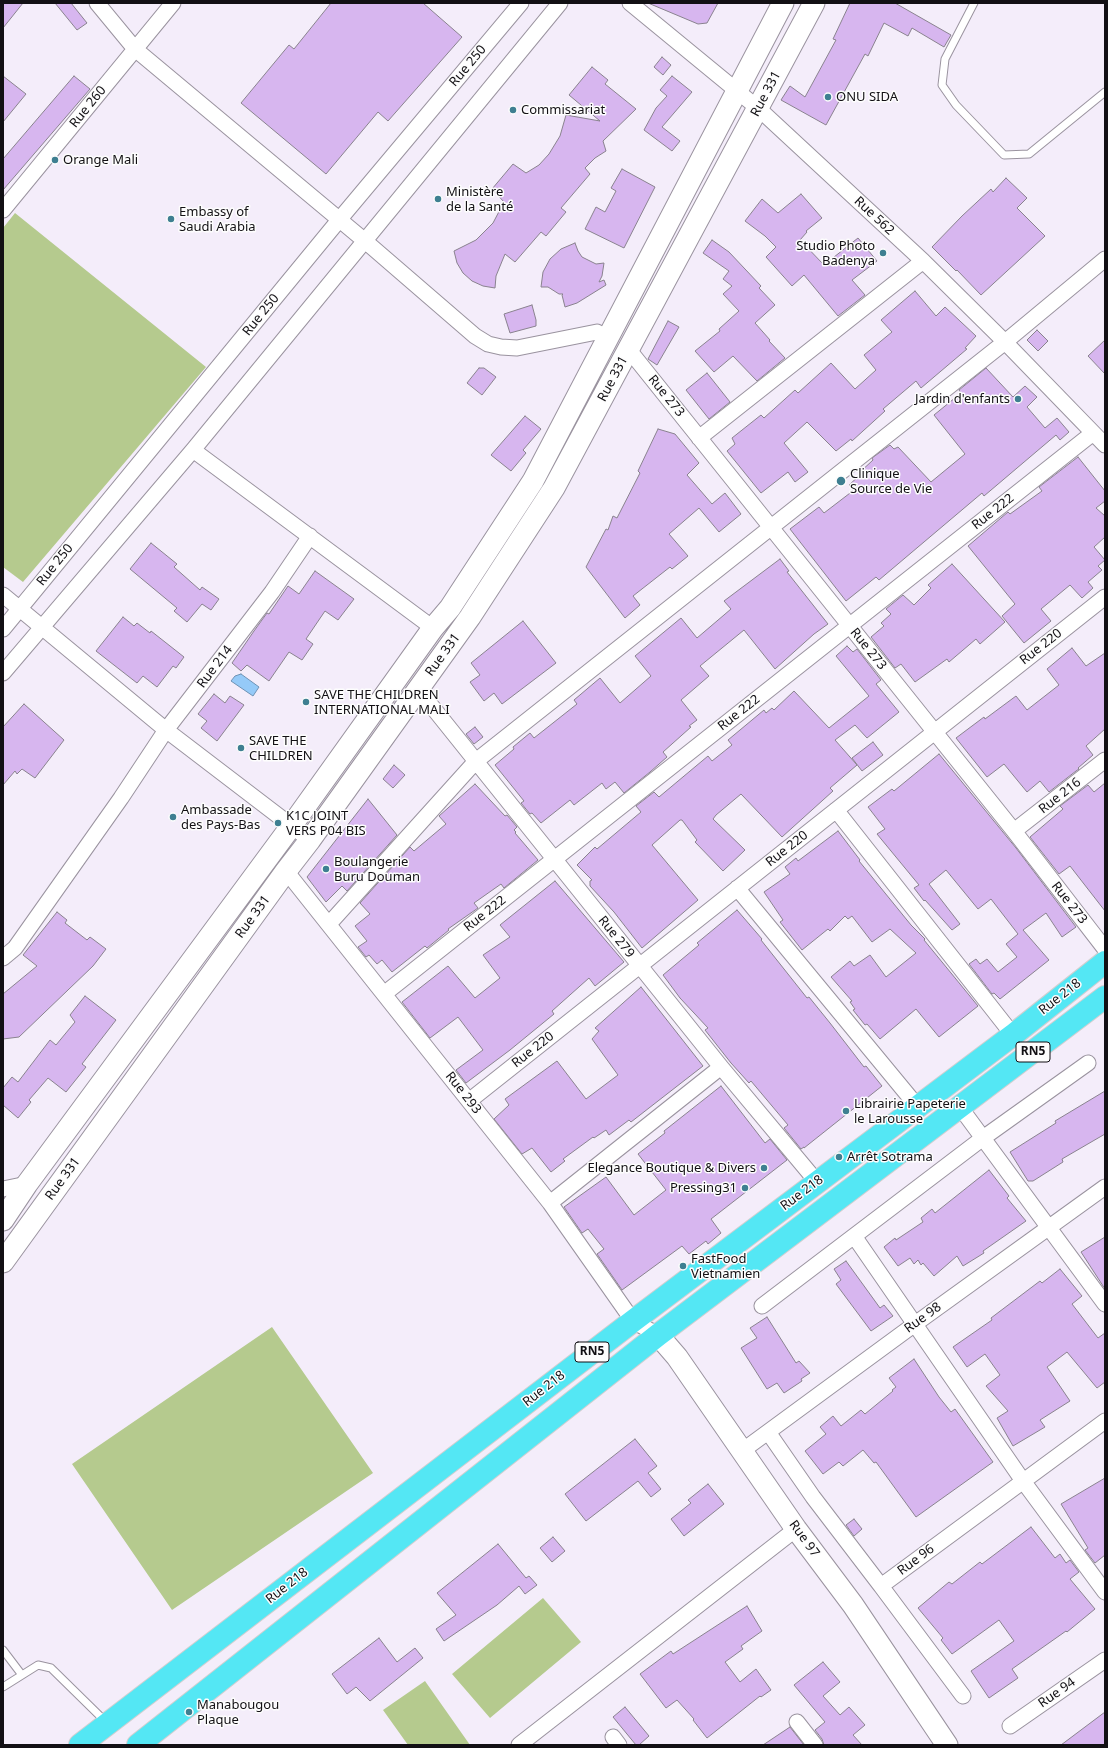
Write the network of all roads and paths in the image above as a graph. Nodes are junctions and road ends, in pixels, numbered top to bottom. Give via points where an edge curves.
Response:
1 (97, 3) edge
2 (173, 3) edge
3 (521, 3) edge
4 (560, 3) edge
5 (630, 3) edge
6 (783, 3) edge
7 (814, 3) edge
8 (974, 3) edge
9 (135, 49) junction
10 (736, 91) junction
11 (1105, 92) edge
12 (758, 108) junction
13 (3, 210) edge
14 (339, 220) junction
15 (365, 241) junction
16 (1105, 259) edge
17 (923, 261) junction
18 (608, 338) junction
19 (1005, 342) junction
20 (629, 350) junction
21 (1093, 433) junction
22 (700, 438) junction
23 (1105, 445) edge
24 (193, 450) junction
25 (771, 528) junction
26 (310, 536) junction
27 (3, 595) edge
28 (1105, 597) edge
29 (20, 608) junction
30 (849, 626) junction
31 (42, 627) junction
32 (433, 628) junction
33 (3, 629) edge
34 (3, 673) edge
35 (418, 689) junction
36 (166, 730) junction
37 (934, 732) junction
38 (1105, 760) edge
39 (476, 761) junction
40 (836, 810) junction
41 (292, 825) junction
42 (1014, 832) junction
43 (310, 840) junction
44 (554, 859) junction
45 (286, 870) junction
46 (737, 888) junction
47 (329, 924) junction
48 (1105, 949) edge
49 (3, 958) edge
50 (1105, 962) edge
51 (640, 966) junction
52 (384, 994) junction
53 (1104, 1000) edge
54 (1013, 1035) junction
55 (1088, 1063) dead end
56 (721, 1067) junction
57 (469, 1101) junction
58 (917, 1106) junction
59 (960, 1107) junction
60 (983, 1138) junction
61 (817, 1182) junction
62 (27, 1184) junction
63 (1105, 1187) edge
64 (3, 1189) edge
65 (550, 1203) junction
66 (3, 1220) edge
67 (1049, 1228) junction
68 (854, 1236) junction
69 (3, 1262) edge
70 (1105, 1304) edge
71 (762, 1306) dead end
72 (633, 1321) junction
73 (915, 1324) junction
74 (658, 1335) junction
75 (1105, 1421) edge
76 (768, 1432) junction
77 (742, 1451) junction
78 (1023, 1481) junction
79 (796, 1529) junction
80 (881, 1586) junction
81 (1105, 1592) edge
82 (3, 1650) edge
83 (1105, 1660) edge
84 (22, 1675) junction
85 (3, 1687) edge
86 (963, 1696) dead end
87 (797, 1722) dead end
88 (108, 1724) junction
89 (1010, 1726) dead end
90 (90, 1742) edge
91 (138, 1745) edge
92 (519, 1745) edge
93 (815, 1745) edge
94 (947, 1745) edge

1 - 9 street
2 - 9 street, Rue 260
3 - 14 street, Rue 250
4 - 15 street
5 - 10 street, Rue 562
6 - 10 street, Rue 331
7 - 12 street, Rue 331
8 - 11 lane via 945,59 942,86 956,106 1004,155 1029,154
9 - 13 street, Rue 260
9 - 14 street
10 - 12 street, Rue 562
10 - 18 street, Rue 331
12 - 17 street, Rue 562
12 - 20 street, Rue 331
14 - 15 street
14 - 29 street, Rue 250
15 - 18 street via 475,336 488,344 517,348 597,332
15 - 24 street
16 - 19 street
17 - 19 street, Rue 562
17 - 22 street
18 - 32 street, Rue 331 via 533,481 450,608
19 - 21 street, Rue 562
19 - 25 street
20 - 22 street, Rue 273
20 - 35 street, Rue 331 via 554,488 470,617
21 - 23 street, Rue 562
21 - 30 street, Rue 222
22 - 25 street, Rue 273
24 - 26 street
24 - 31 street
25 - 30 street, Rue 273
25 - 39 street
26 - 32 street
26 - 36 street, Rue 214 via 272,592
27 - 29 street
28 - 37 street, Rue 220
29 - 31 street
29 - 33 street, Rue 250
30 - 37 street, Rue 273
30 - 44 street, Rue 222
31 - 34 street
31 - 36 street
32 - 41 street, Rue 331
35 - 39 street, Rue 279
35 - 43 street, Rue 331
36 - 41 street
36 - 49 street, Rue 214 via 15,948
37 - 40 street, Rue 220
37 - 42 street, Rue 273
38 - 42 street, Rue 216
39 - 44 street, Rue 279
39 - 47 street
40 - 46 street, Rue 220
40 - 54 street
41 - 43 street
41 - 62 street, Rue 331
42 - 48 street, Rue 273
43 - 45 street, Rue 331
44 - 51 street, Rue 279
44 - 52 street, Rue 222
45 - 47 street, Rue 293
45 - 69 street, Rue 331
46 - 51 street, Rue 220
46 - 58 street
47 - 52 street, Rue 293
50 - 54 highway, Rue 218 / RN5
51 - 56 street, Rue 279
51 - 57 street, Rue 220
52 - 57 street, Rue 293
53 - 59 highway, Rue 218 / RN5
54 - 58 highway, Rue 218 / RN5
55 - 60 street
56 - 61 street, Rue 279
56 - 65 street
57 - 65 street, Rue 293
58 - 61 highway, Rue 218 / RN5
59 - 60 street
59 - 74 highway, Rue 218 / RN5
60 - 67 street
60 - 68 street
61 - 72 highway, Rue 218 / RN5
62 - 64 street
62 - 66 street, Rue 331
63 - 67 street, Rue 98
65 - 72 street, Rue 293
67 - 70 street
67 - 73 street, Rue 98
68 - 71 street
68 - 73 street
72 - 74 street
72 - 88 highway, Rue 218 / RN5
73 - 76 street, Rue 98
73 - 78 street
74 - 77 street, Rue 97 via 677,1357
74 - 91 highway, Rue 218 / RN5
75 - 78 street, Rue 96
76 - 77 street, Rue 98
76 - 80 street via 813,1497
77 - 79 street, Rue 97
78 - 80 street, Rue 96
78 - 81 street
79 - 92 street
79 - 94 street, Rue 97 via 853,1605
80 - 86 street
82 - 84 lane
83 - 89 street, Rue 94
84 - 85 lane
84 - 88 lane via 38,1665 51,1668
87 - 93 street
88 - 90 highway, Rue 218 / RN5

